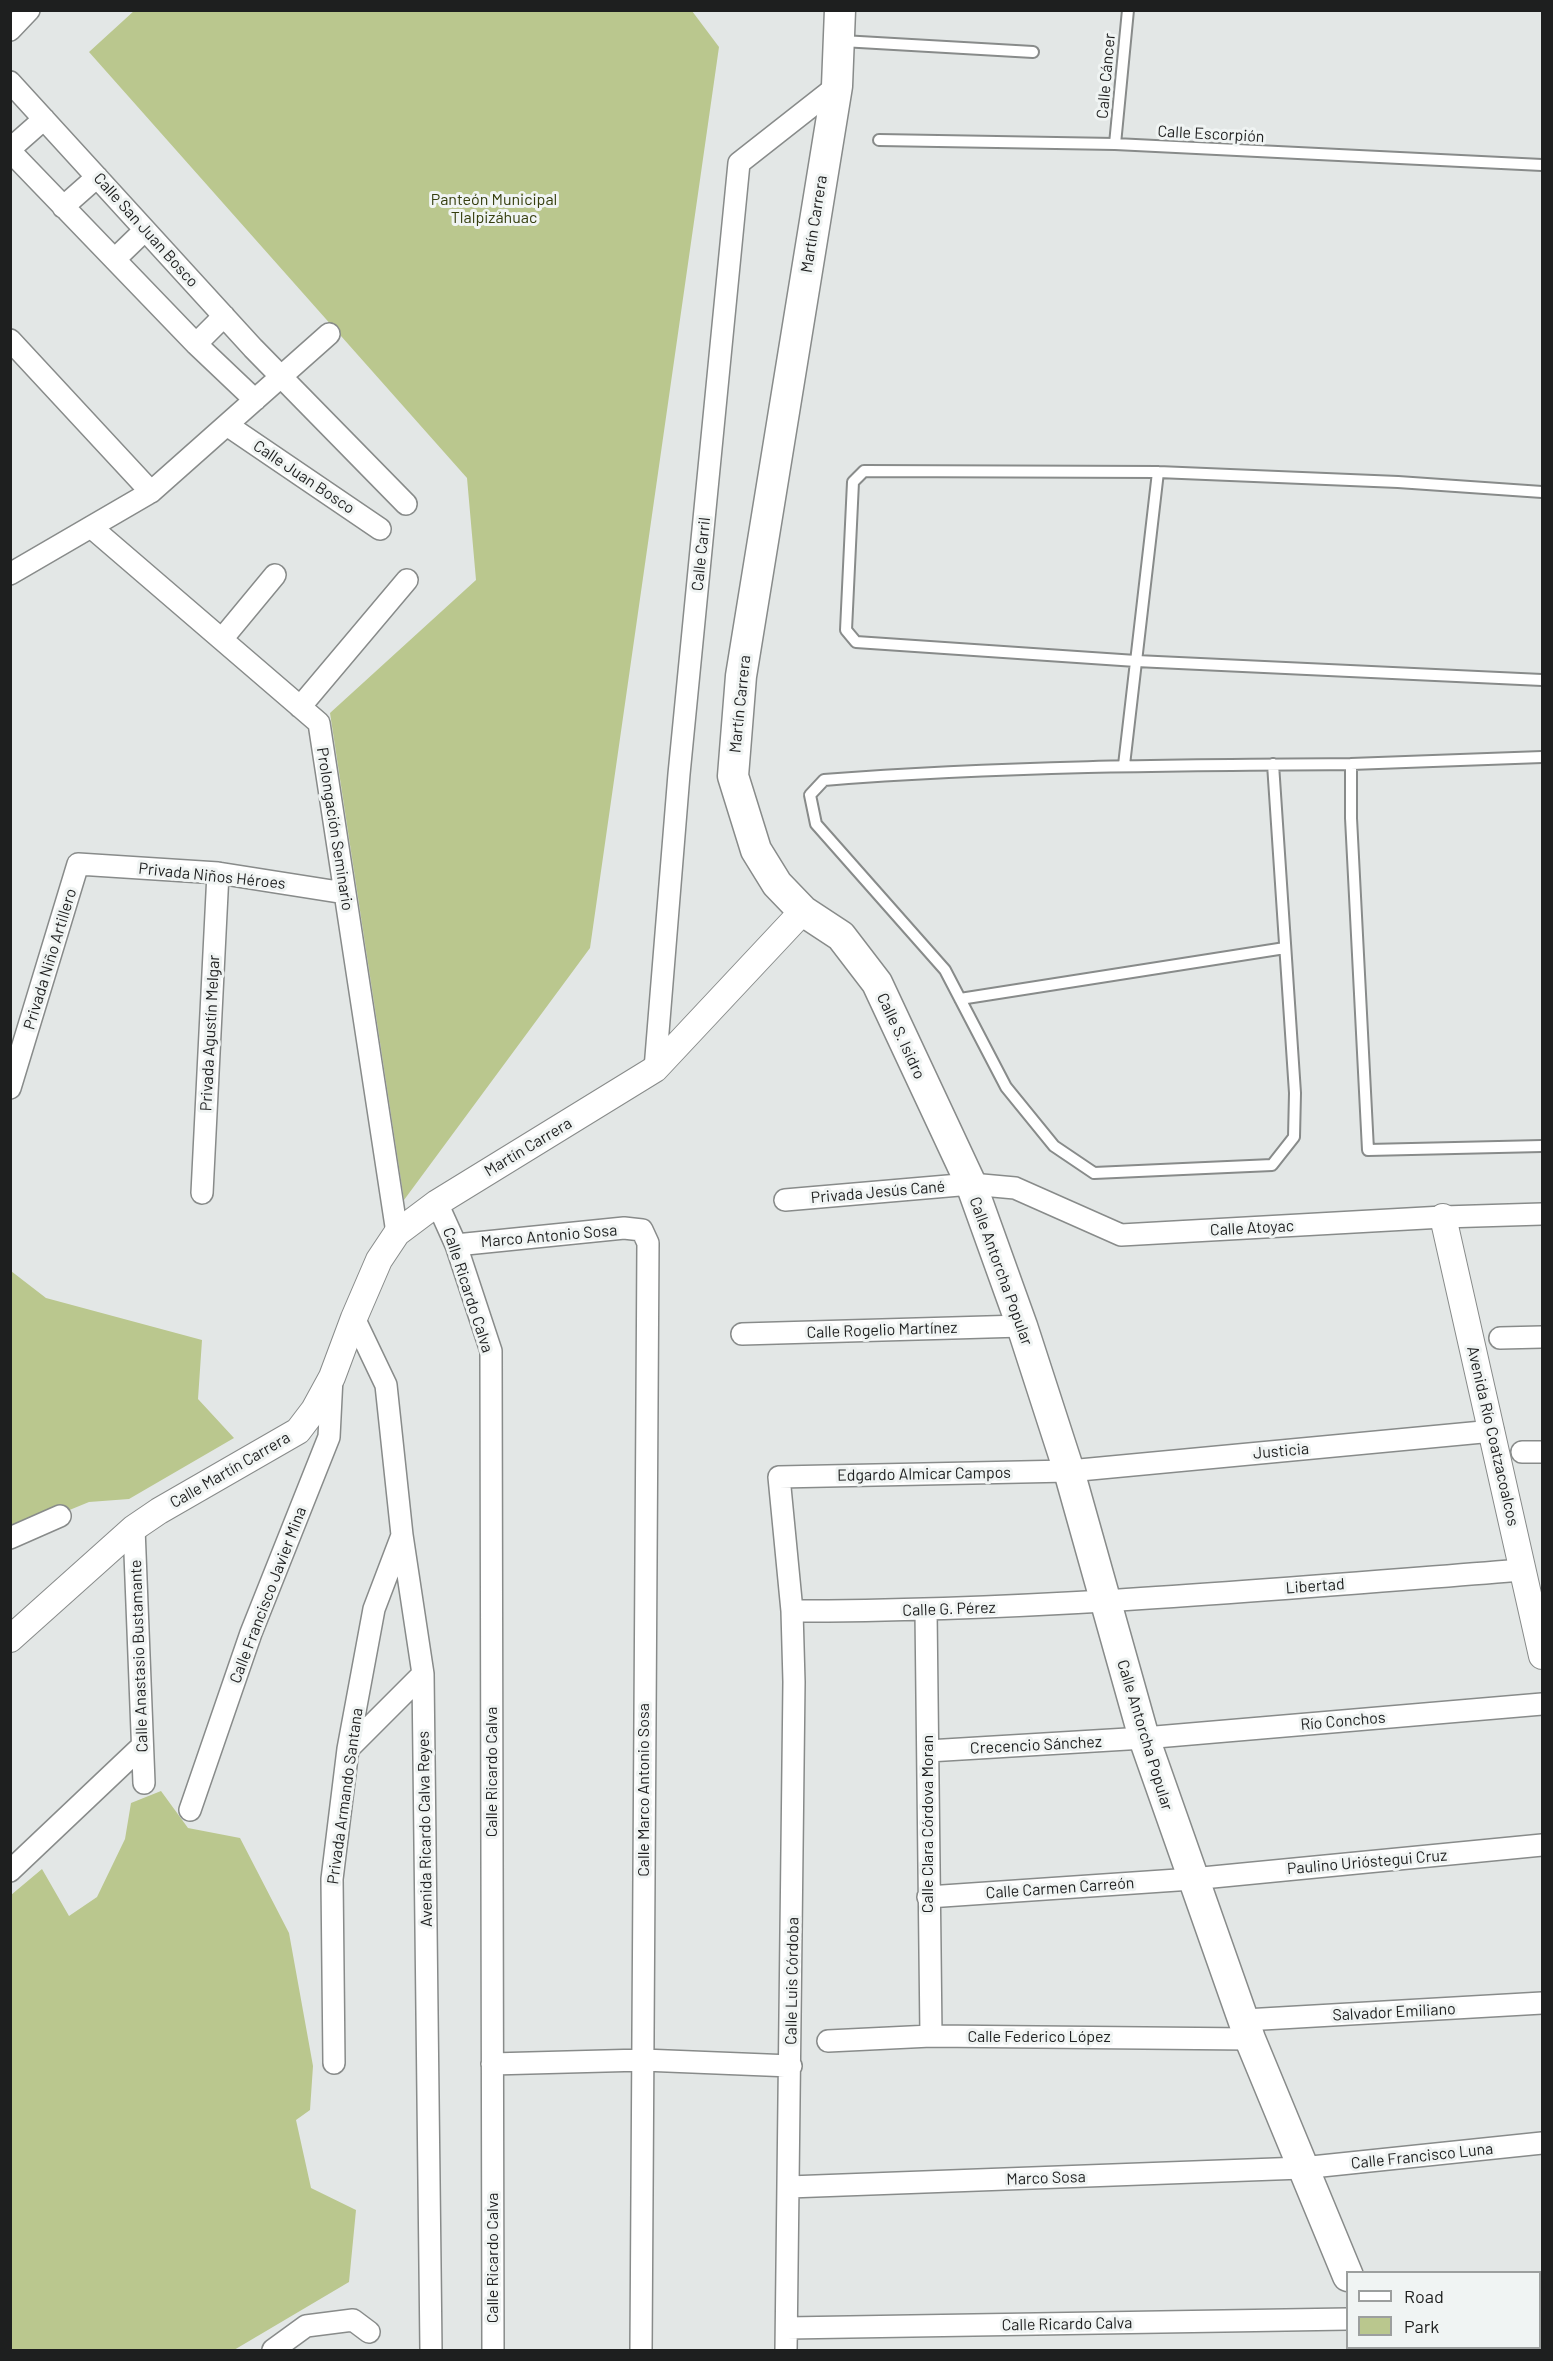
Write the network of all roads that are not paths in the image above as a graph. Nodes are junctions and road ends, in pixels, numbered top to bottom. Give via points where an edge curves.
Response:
1 (28, 10) edge
2 (840, 10) edge
3 (1128, 10) edge
4 (10, 30) edge
5 (838, 41) junction
6 (1033, 52) dead end
7 (10, 82) edge
8 (837, 86) junction
9 (44, 119) junction
10 (879, 140) dead end
11 (1115, 144) junction
12 (10, 150) edge
13 (1542, 165) edge
14 (97, 177) junction
15 (63, 207) junction
16 (146, 230) junction
17 (115, 259) junction
18 (224, 316) junction
19 (329, 334) dead end
20 (10, 340) edge
21 (196, 344) junction
22 (283, 376) junction
23 (255, 400) junction
24 (227, 425) junction
25 (1158, 472) junction
26 (151, 492) junction
27 (1542, 492) edge
28 (406, 504) dead end
29 (91, 527) junction
30 (380, 529) dead end
31 (10, 574) edge
32 (274, 575) dead end
33 (407, 580) dead end
34 (222, 639) junction
35 (1136, 661) junction
36 (1542, 681) edge
37 (300, 707) junction
38 (1542, 757) edge
39 (1273, 764) junction
40 (1351, 764) junction
41 (1124, 765) junction
42 (78, 864) joint
43 (218, 873) junction
44 (345, 893) junction
45 (803, 911) junction
46 (1285, 948) junction
47 (960, 999) junction
48 (655, 1069) junction
49 (10, 1088) edge
50 (1542, 1146) edge
51 (970, 1184) junction
52 (202, 1193) dead end
53 (785, 1200) dead end
54 (437, 1203) junction
55 (1542, 1214) edge
56 (1443, 1217) junction
57 (642, 1230) joint
58 (397, 1233) junction
59 (456, 1245) junction
60 (354, 1318) junction
61 (1022, 1326) junction
62 (742, 1334) dead end
63 (1542, 1337) edge
64 (1500, 1338) dead end
65 (332, 1377) junction
66 (1493, 1431) junction
67 (1069, 1471) junction
68 (778, 1477) joint
69 (60, 1516) dead end
70 (134, 1528) junction
71 (402, 1535) junction
72 (10, 1538) edge
73 (1523, 1570) junction
74 (1106, 1602) junction
75 (792, 1611) junction
76 (926, 1611) junction
77 (10, 1639) edge
78 (1542, 1656) edge
79 (423, 1674) junction
80 (1542, 1704) edge
81 (1144, 1738) junction
82 (142, 1746) junction
83 (348, 1749) junction
84 (928, 1751) junction
85 (144, 1783) dead end
86 (190, 1810) dead end
87 (1542, 1845) edge
88 (10, 1871) edge
89 (1192, 1879) junction
90 (928, 1897) junction
91 (1542, 2003) edge
92 (1247, 2030) junction
93 (931, 2036) junction
94 (828, 2041) dead end
95 (643, 2060) junction
96 (334, 2063) dead end
97 (492, 2064) junction
98 (791, 2066) junction
99 (1542, 2143) edge
100 (1302, 2168) junction
101 (789, 2187) junction
102 (1346, 2274) edge
103 (1346, 2319) edge
104 (787, 2328) junction
105 (369, 2332) dead end
106 (273, 2350) edge
107 (431, 2350) edge
108 (493, 2350) edge
109 (641, 2350) edge
110 (786, 2350) edge

1 - 4 street
2 - 5 main road, Martín Carrera
3 - 11 lane, Calle Cáncer
5 - 6 lane
5 - 8 main road, Martín Carrera
7 - 9 street, Calle San Juan Bosco
8 - 45 main road, Martín Carrera via 741,676 733,776 756,850 777,884
8 - 48 street, Calle Carril via 739,163 679,774
9 - 12 street
9 - 14 street, Calle San Juan Bosco
10 - 11 lane, Calle Escorpión
11 - 13 lane, Calle Escorpión
12 - 15 street
14 - 15 street
14 - 16 street, Calle San Juan Bosco
15 - 17 street
16 - 17 street
16 - 18 street, Calle San Juan Bosco
17 - 21 street
18 - 21 street
18 - 22 street, Calle San Juan Bosco
19 - 22 street
20 - 26 street
21 - 23 street
22 - 23 street
22 - 28 street, Calle San Juan Bosco
23 - 24 street
24 - 26 street
24 - 30 street, Calle Juan Bosco
25 - 27 lane
25 - 35 lane
25 - 35 lane via 864,471 852,482 846,630 856,642
26 - 29 street
29 - 31 street
29 - 34 street, Prolongación Seminario
32 - 34 street
33 - 37 street
34 - 37 street, Prolongación Seminario
35 - 36 lane
35 - 41 lane
37 - 44 street, Prolongación Seminario via 319,723
38 - 40 lane
39 - 40 lane
39 - 41 lane
39 - 46 lane
40 - 50 lane via 1368,1150
41 - 47 lane via 936,771 824,780 810,795 816,824 945,970
42 - 43 street, Privada Niños Héroes
42 - 49 street, Privada Niño Artillero
43 - 44 street, Privada Niños Héroes
43 - 52 street, Privada Agustín Melgar
44 - 58 street, Prolongación Seminario
45 - 48 street, Martín Carrera
45 - 51 main road, Calle S. Isidro via 841,936 877,983
46 - 47 lane
46 - 47 lane via 1295,1093 1294,1137 1272,1165 1094,1173 1054,1146 1006,1087
48 - 54 street, Martín Carrera
51 - 53 street, Privada Jesús Cané
51 - 56 street, Calle Atoyac via 1015,1188 1121,1235
51 - 61 main road, Calle Antorcha Popular
54 - 58 street, Calle Martín Carrera
54 - 59 street, Calle Ricardo Calva
55 - 56 street, Calle Atoyac
56 - 66 street, Avenida Río Coatzacoalcos
57 - 59 street, Marco Antonio Sosa via 624,1228
57 - 95 street, Calle Marco Antonio Sosa via 648,1244
58 - 60 street, Calle Martín Carrera via 379,1260
59 - 97 street, Calle Ricardo Calva via 490,1351
60 - 65 street, Calle Martín Carrera
60 - 71 street, Avenida Ricardo Calva Reyes via 386,1385
61 - 62 street, Calle Rogelio Martínez
61 - 67 main road, Calle Antorcha Popular
63 - 64 street
65 - 70 street, Calle Martín Carrera via 298,1431
65 - 86 street, Calle Francisco Javier Mina via 329,1437 251,1633
66 - 67 street, Justicia
66 - 73 street, Avenida Río Coatzacoalcos
67 - 68 street, Edgardo Almicar Campos
67 - 74 main road, Calle Antorcha Popular
68 - 75 street, Calle Luis Córdoba
69 - 72 street
70 - 77 street, Calle Martín Carrera
70 - 82 street, Calle Anastasio Bustamante
71 - 79 street, Avenida Ricardo Calva Reyes
71 - 83 street, Privada Armando Santana via 374,1609
73 - 74 street, Libertad
73 - 78 street, Avenida Río Coatzacoalcos
74 - 76 street, Calle G. Pérez
74 - 81 main road, Calle Antorcha Popular
75 - 76 street, Calle G. Pérez
75 - 98 street, Calle Luis Córdoba via 795,1682
76 - 84 street, Calle Clara Córdova Moran
79 - 83 street
79 - 107 street, Avenida Ricardo Calva Reyes
80 - 81 street, Río Conchos
81 - 84 street, Crecencio Sánchez
81 - 89 main road, Calle Antorcha Popular
82 - 85 street, Calle Anastasio Bustamante
82 - 88 street
83 - 96 street, Privada Armando Santana via 332,1879
84 - 90 street, Calle Clara Córdova Moran
87 - 89 street, Paulino Urióstegui Cruz
89 - 90 street, Calle Carmen Carreón
89 - 92 main road, Calle Antorcha Popular
90 - 93 street, Calle Clara Córdova Moran
91 - 92 street, Salvador Emiliano
92 - 93 street, Calle Federico López
92 - 100 main road, Calle Antorcha Popular
93 - 94 street, Calle Federico López
95 - 97 street
95 - 98 street
95 - 109 street, Calle Marco Antonio Sosa
97 - 108 street, Calle Ricardo Calva
98 - 101 street, Calle Luis Córdoba
99 - 100 street, Calle Francisco Luna
100 - 101 street, Marco Sosa
100 - 102 main road, Calle Antorcha Popular
101 - 104 street, Calle Luis Córdoba
103 - 104 street, Calle Ricardo Calva
104 - 110 street, Calle Luis Córdoba
105 - 106 street via 353,2319 306,2326

